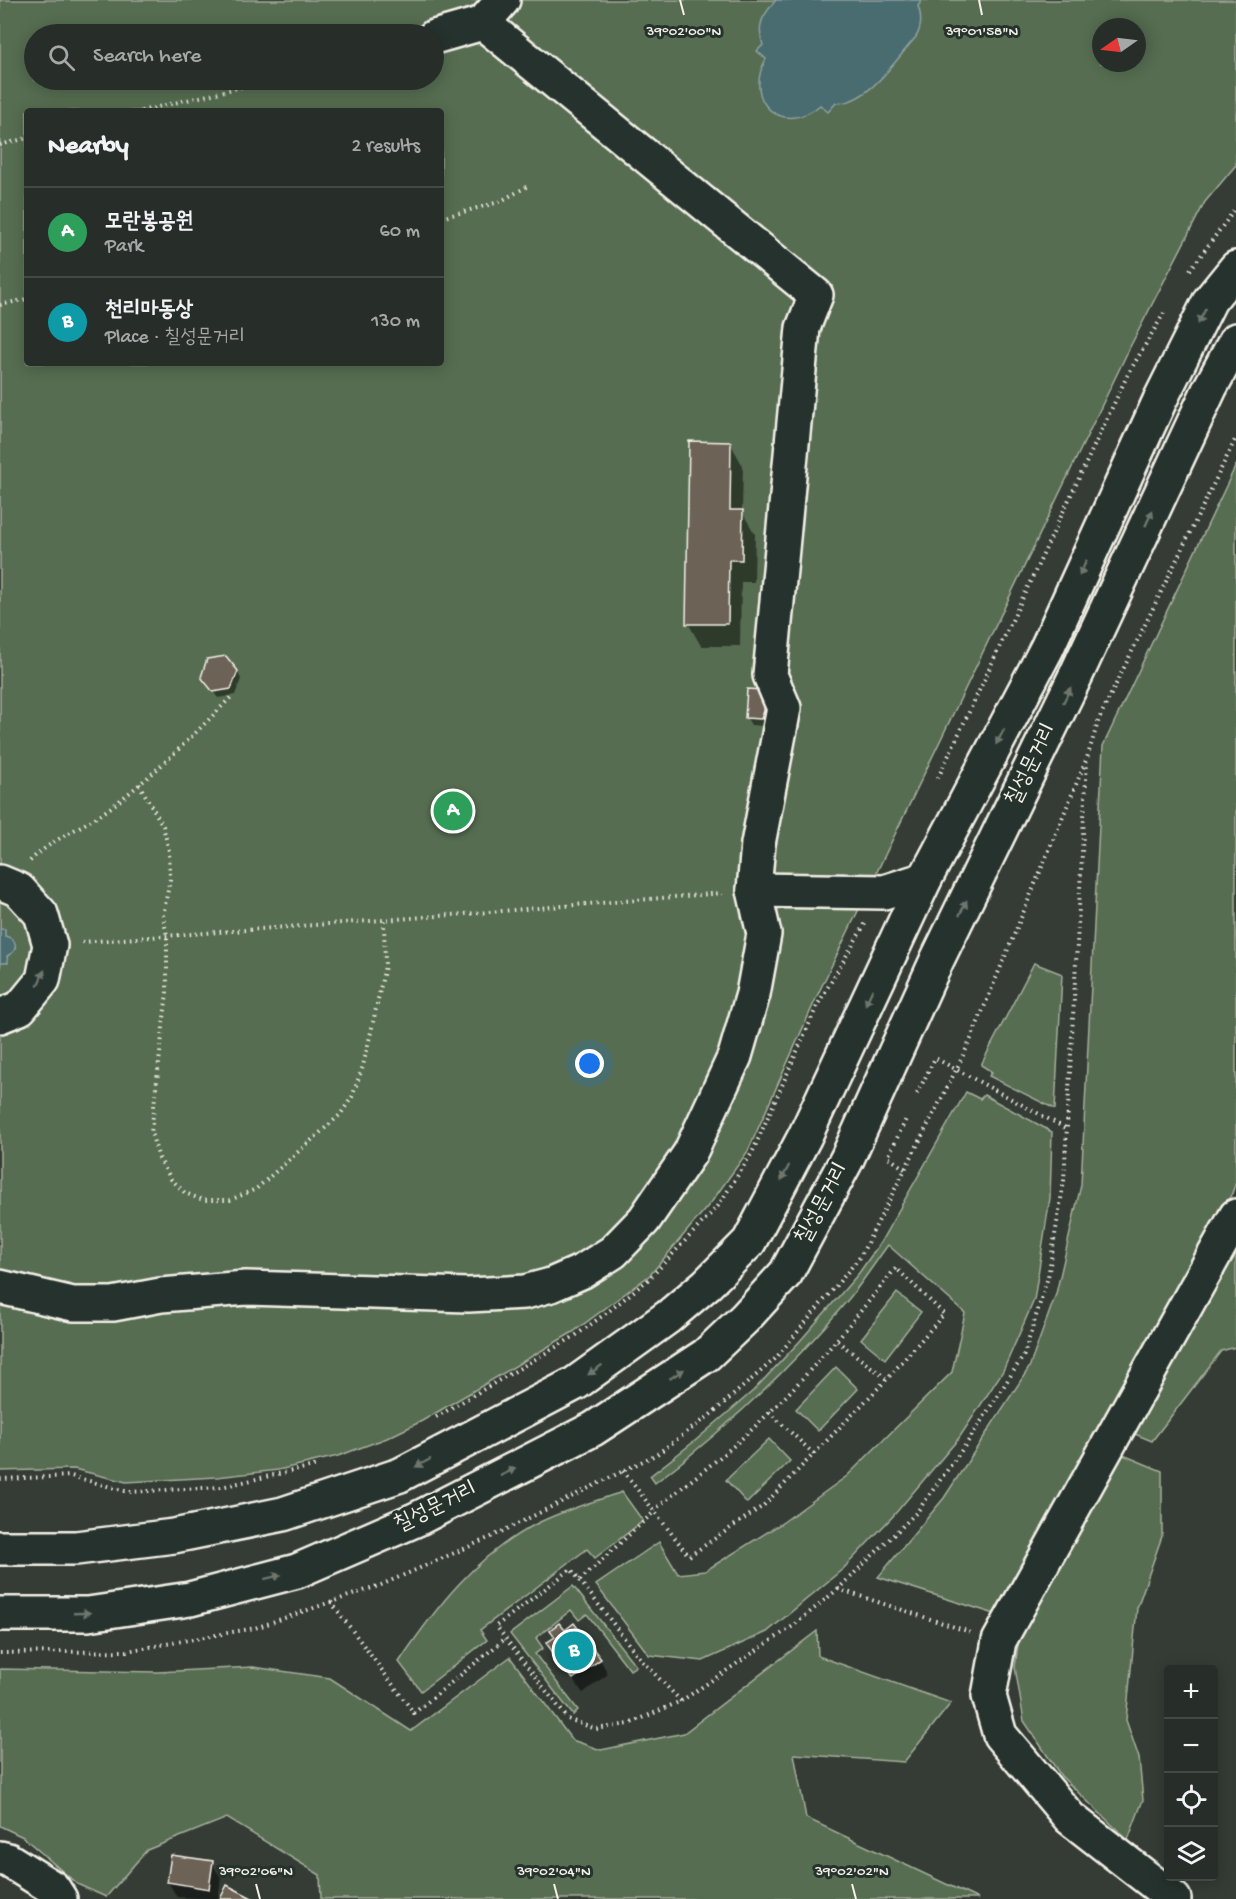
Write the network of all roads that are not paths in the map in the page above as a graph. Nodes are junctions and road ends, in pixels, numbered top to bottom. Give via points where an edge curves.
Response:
1 (493, 11) edge
2 (444, 33) edge
3 (1236, 268) edge
4 (1236, 340) edge
5 (925, 879) junction
6 (3, 884) edge
7 (754, 890) junction
8 (0, 1016) edge
9 (1236, 1216) edge
10 (3, 1279) edge
11 (0, 1548) edge
12 (0, 1614) edge
13 (0, 1858) edge
14 (60, 1899) edge
15 (1174, 1899) edge

1 - 2 main road
1 - 7 main road via 816,296 803,328 770,675 784,708 758,844
3 -> 5 main road, 칠성문거리 via 1210,300 1047,648
12 -> 4 main road, 칠성문거리 via 88,1614 190,1599 297,1571 417,1519 593,1429 706,1355 745,1318 786,1273 847,1159 937,960
5 - 7 main road via 884,892
5 -> 11 main road, 칠성문거리 via 805,1136 749,1242 668,1317 576,1383 400,1475 283,1514 174,1536 76,1548
8 -> 6 main road via 20,1008 43,980 50,945 41,914 19,890
7 - 10 main road via 764,934 753,994 735,1056 690,1153 644,1220 613,1252 583,1271 525,1292 468,1295 246,1288 161,1295 113,1304 73,1304
9 - 15 main road via 999,1641 988,1695 1000,1735 1070,1818
13 - 14 main road via 53,1888

